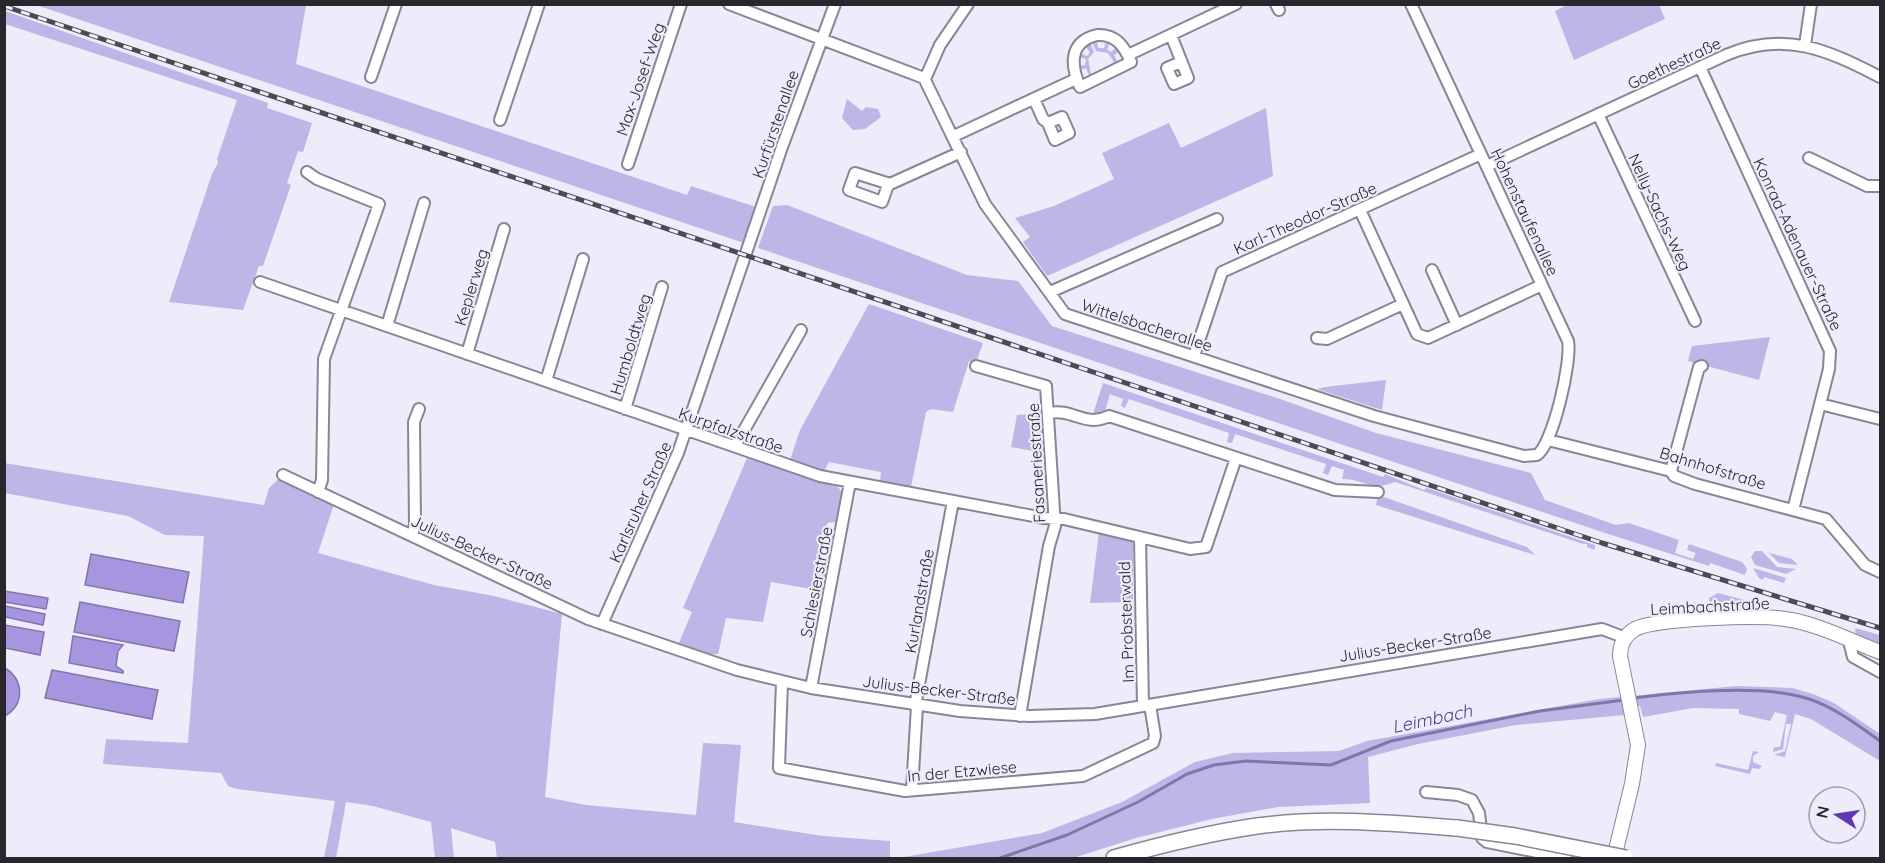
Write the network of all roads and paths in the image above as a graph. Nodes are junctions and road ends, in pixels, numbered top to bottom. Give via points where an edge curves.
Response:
1 (396, 4) edge
2 (539, 4) edge
3 (681, 4) edge
4 (729, 4) edge
5 (835, 4) edge
6 (968, 4) edge
7 (1236, 4) edge
8 (1411, 4) edge
9 (1811, 4) edge
10 (1171, 35) junction
11 (821, 38) junction
12 (1805, 45) junction
13 (1128, 55) junction
14 (1181, 62) dead end
15 (1700, 67) junction
16 (371, 77) dead end
17 (1881, 77) edge
18 (925, 79) junction
19 (1076, 79) junction
20 (1034, 99) junction
21 (1598, 114) junction
22 (500, 120) dead end
23 (1048, 123) dead end
24 (954, 136) junction
25 (961, 152) junction
26 (1481, 154) junction
27 (1809, 158) dead end
28 (628, 164) dead end
29 (1487, 166) junction
30 (307, 172) dead end
31 (888, 185) dead end
32 (1881, 186) edge
33 (424, 203) dead end
34 (1360, 210) junction
35 (1217, 219) dead end
36 (504, 229) dead end
37 (746, 254) joint
38 (583, 259) dead end
39 (1432, 270) dead end
40 (260, 282) dead end
41 (1542, 285) junction
42 (663, 287) dead end
43 (1050, 292) junction
44 (1403, 304) junction
45 (342, 311) junction
46 (1695, 321) dead end
47 (1457, 325) junction
48 (387, 326) junction
49 (801, 330) dead end
50 (1317, 338) dead end
51 (466, 354) junction
52 (1194, 356) junction
53 (976, 366) dead end
54 (1702, 366) dead end
55 (546, 381) junction
56 (1820, 404) junction
57 (419, 409) dead end
58 (625, 409) junction
59 (1048, 413) junction
60 (1881, 419) edge
61 (687, 430) junction
62 (1548, 440) junction
63 (735, 446) junction
64 (1236, 458) junction
65 (1671, 471) junction
66 (283, 475) dead end
67 (850, 482) junction
68 (318, 492) junction
69 (1378, 492) dead end
70 (953, 501) junction
71 (1793, 510) junction
72 (1056, 519) junction
73 (412, 536) junction
74 (1140, 537) junction
75 (1881, 572) edge
76 (602, 624) junction
77 (1626, 638) junction
78 (1849, 641) junction
79 (1881, 652) edge
80 (1881, 672) edge
81 (783, 681) junction
82 (811, 688) junction
83 (1146, 705) junction
84 (916, 706) junction
85 (1020, 716) junction
86 (912, 790) junction
87 (1426, 792) dead end
88 (1114, 858) edge
89 (1566, 858) edge
90 (1614, 858) edge
91 (1626, 858) edge

1 - 16 street
2 - 22 street
3 - 28 street, Max-Josef-Weg
4 - 11 street
5 - 11 street, Kurfürstenallee
6 - 18 street via 940,45
7 - 10 street
8 - 26 street, Hohenstaufenallee
9 - 12 street
10 - 13 street
10 - 14 street
11 - 18 street
11 - 37 street, Kurfürstenallee
12 - 15 street, Goethestraße via 1753,46
12 - 17 street, Goethestraße via 1840,56
13 - 19 street via 1131,62 1080,87
13 - 19 street via 1111,37 1090,37 1078,46 1073,57
15 - 21 street, Goethestraße
15 - 56 street, Konrad-Adenauer-Straße via 1829,347 1830,363
18 - 24 street, Wittelsbacherallee
19 - 20 street
20 - 23 street
20 - 24 street
21 - 29 street, Goethestraße
21 - 46 street, Nelly-Sachs-Weg
24 - 25 street, Wittelsbacherallee
25 - 31 street
25 - 43 street, Wittelsbacherallee via 986,204
26 - 29 street, Hohenstaufenallee
26 - 34 street, Karl-Theodor-Straße
27 - 32 street via 1867,186
29 - 41 street, Hohenstaufenallee
30 - 45 street via 379,202
33 - 48 street
34 - 44 street
34 - 52 street, Karl-Theodor-Straße via 1222,272
35 - 43 street
36 - 51 street, Keplerweg
37 - 61 street, Karlsruher Straße
38 - 55 street
39 - 47 street
40 - 45 street, Kurpfalzstraße
41 - 47 street
41 - 62 street, Hohenstaufenallee via 1566,335 1570,353
42 - 58 street, Humboldtweg
43 - 52 street, Wittelsbacherallee via 1065,314
44 - 47 street via 1417,334 1428,338
44 - 50 street via 1327,339
45 - 48 street, Kurpfalzstraße
45 - 68 street via 324,359 322,480
48 - 51 street, Kurpfalzstraße
49 - 63 street
51 - 55 street, Kurpfalzstraße
52 - 62 street, Wittelsbacherallee via 1374,416 1524,456 1537,455
53 - 59 street, Fasaneriestraße via 1046,386
54 - 65 street
55 - 58 street, Kurpfalzstraße
56 - 60 street
56 - 71 street, Konrad-Adenauer-Straße
57 - 73 street via 414,422
58 - 61 street, Kurpfalzstraße
59 - 64 street via 1063,412 1095,422 1109,416
59 - 72 street, Fasaneriestraße
61 - 63 street, Kurpfalzstraße
61 - 76 street, Karlsruher Straße
62 - 65 street, Bahnhofstraße
63 - 67 street, Kurpfalzstraße via 820,476
64 - 69 street via 1335,490
64 - 74 street, Kurpfalzstraße via 1206,547 1190,549
65 - 71 street, Bahnhofstraße via 1695,484
66 - 68 street, Julius-Becker-Straße
67 - 70 street, Kurpfalzstraße
67 - 82 street, Schlesierstraße
68 - 73 street, Julius-Becker-Straße
70 - 72 street, Kurpfalzstraße
70 - 84 street, Kurlandstraße
71 - 75 street, Bahnhofstraße via 1826,519 1864,565
72 - 74 street, Kurpfalzstraße
72 - 85 street, Fasaneriestraße via 1046,557
73 - 76 street, Julius-Becker-Straße
74 - 83 street, Im Probsterwald
76 - 81 street, Julius-Becker-Straße via 727,667
77 - 78 street, Leimbachstraße via 1636,629 1655,624 1774,618 1796,621
77 - 83 street, Julius-Becker-Straße via 1602,629
77 - 90 street via 1620,656 1638,745
78 - 79 street, Leimbachstraße
78 - 80 street via 1853,657
81 - 82 street, Julius-Becker-Straße
81 - 86 street, In der Etzwiese via 777,760 780,769
82 - 84 street, Julius-Becker-Straße
83 - 85 street, Julius-Becker-Straße via 1078,715
83 - 86 street, In der Etzwiese via 1155,736 1153,743 1086,776
84 - 85 street, Julius-Becker-Straße
84 - 86 street, Kurlandstraße
87 - 89 street via 1472,800 1479,813 1482,838 1487,842
88 - 91 main road, bridge via 1257,826 1371,821 1515,836

